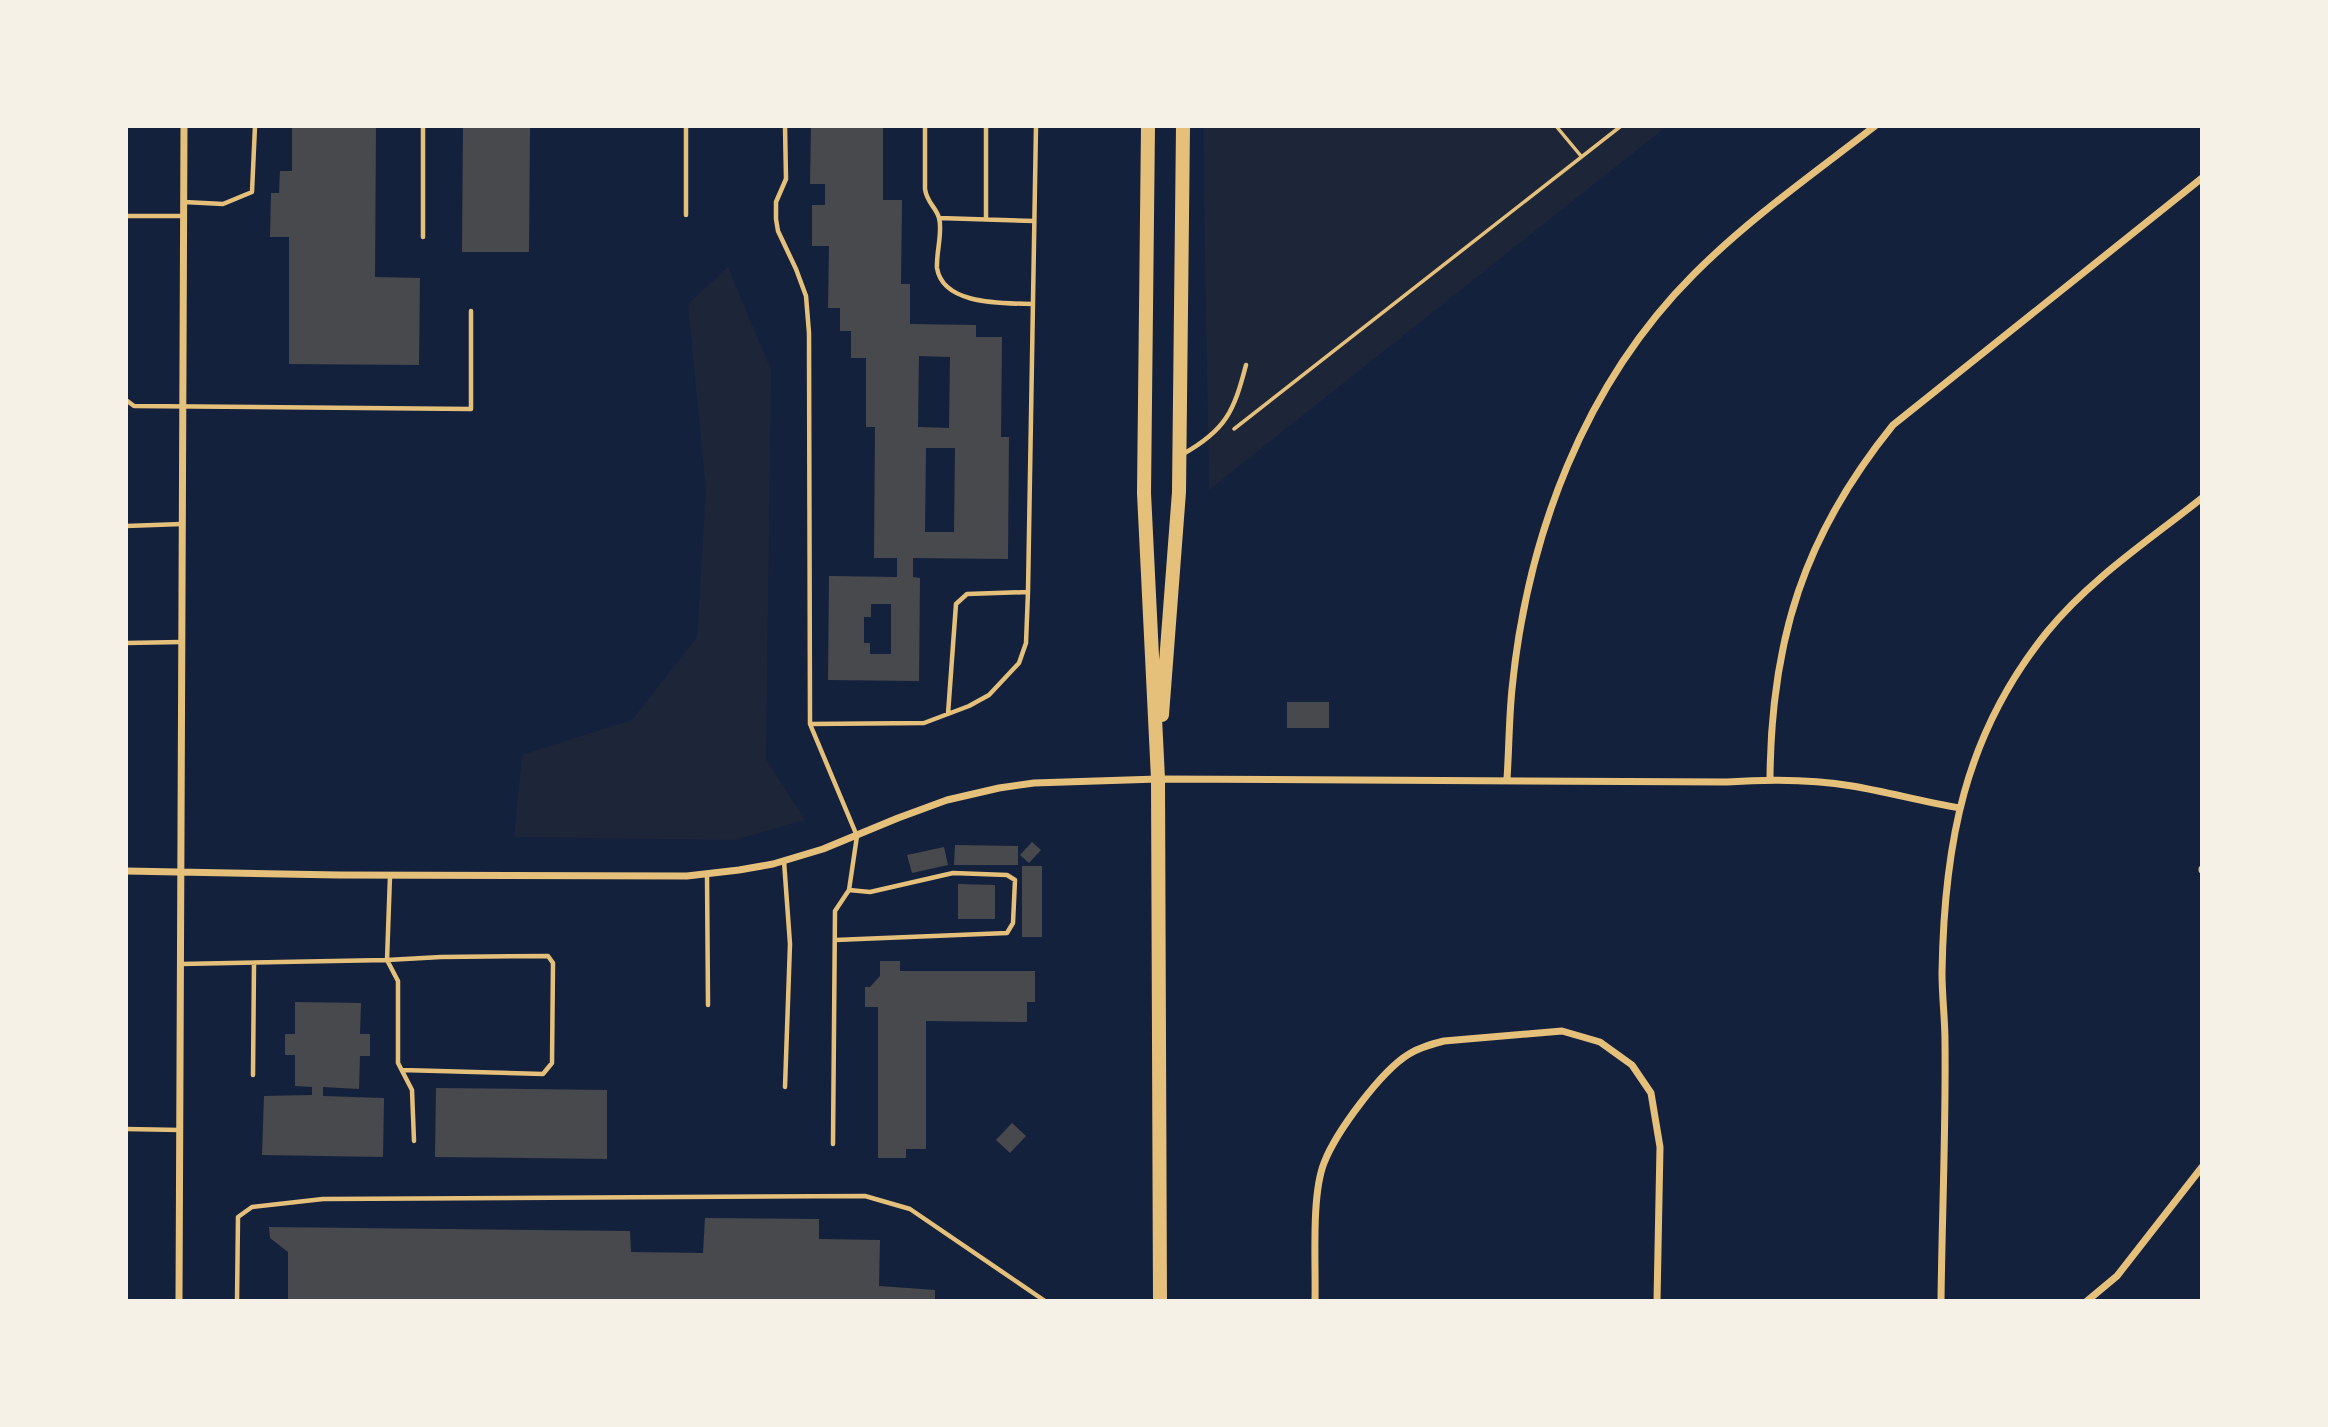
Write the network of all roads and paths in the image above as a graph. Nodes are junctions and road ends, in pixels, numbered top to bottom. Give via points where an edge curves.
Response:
1 (184, 126) edge
2 (255, 126) edge
3 (423, 126) edge
4 (686, 126) edge
5 (785, 126) edge
6 (925, 126) edge
7 (986, 126) edge
8 (1036, 126) edge
9 (1148, 126) edge
10 (1182, 126) edge
11 (1556, 126) edge
12 (1621, 126) edge
13 (1875, 126) edge
14 (1581, 157) junction
15 (2202, 178) edge
16 (184, 202) junction
17 (686, 215) dead end
18 (126, 216) edge
19 (184, 216) junction
20 (939, 218) junction
21 (986, 219) junction
22 (1034, 220) junction
23 (423, 237) dead end
24 (1033, 304) junction
25 (471, 311) dead end
26 (1246, 365) dead end
27 (126, 400) edge
28 (183, 406) junction
29 (1226, 435) dead end
30 (1179, 456) junction
31 (2202, 498) edge
32 (183, 524) junction
33 (126, 526) edge
34 (1028, 592) junction
35 (182, 642) junction
36 (126, 643) edge
37 (948, 714) junction
38 (810, 724) junction
39 (1157, 779) junction
40 (1507, 779) junction
41 (1770, 779) junction
42 (1959, 808) junction
43 (857, 836) junction
44 (784, 860) junction
45 (126, 871) edge
46 (181, 872) junction
47 (707, 873) junction
48 (391, 875) junction
49 (849, 890) junction
50 (835, 940) junction
51 (387, 960) junction
52 (254, 963) junction
53 (180, 964) junction
54 (708, 1006) dead end
55 (402, 1070) junction
56 (253, 1075) dead end
57 (785, 1087) dead end
58 (126, 1129) edge
59 (180, 1130) junction
60 (414, 1141) dead end
61 (833, 1144) dead end
62 (2202, 1167) edge
63 (179, 1301) edge
64 (237, 1301) edge
65 (1045, 1301) edge
66 (1160, 1301) edge
67 (1315, 1301) edge
68 (1657, 1301) edge
69 (1941, 1301) edge
70 (2087, 1301) edge

1 - 16 street
2 - 16 lane via 252,192 223,204
3 - 23 lane
4 - 17 lane
5 - 38 lane via 786,179 776,202 776,219 806,296 809,333
6 - 20 lane via 926,199
7 - 21 lane
8 - 22 lane
9 - 39 main road via 1144,493
10 - 30 main road
11 - 14 path
12 - 14 path
13 - 40 street via 1723,246 1663,308 1609,383 1564,474 1537,556 1513,688
14 - 29 path
15 - 41 street via 1893,425 1874,448 1841,497 1796,594 1776,681
16 - 19 street
18 - 19 lane
19 - 28 street
20 - 21 lane
20 - 24 lane via 937,268 945,283 980,301
21 - 22 lane
22 - 24 lane
24 - 34 lane
25 - 28 lane via 471,409
26 - 30 lane via 1238,396 1223,423 1207,440
27 - 28 lane via 134,406
28 - 32 street
30 - 39 main road
31 - 42 street via 2116,564 2047,632 1993,714 1973,759
32 - 33 lane
32 - 35 street
34 - 37 lane via 1026,643 1019,663 989,695
34 - 37 lane via 967,594 956,604
35 - 36 lane
35 - 46 street
37 - 38 lane via 924,723
38 - 43 lane
39 - 40 street
39 - 43 street via 1051,781 999,788 947,800
39 - 66 main road
40 - 41 street
41 - 42 street via 1851,786
42 - 69 street via 1943,931
43 - 44 street
43 - 49 lane
44 - 47 street
44 - 57 lane via 790,944
45 - 46 street
46 - 48 street
46 - 53 street
47 - 48 street
47 - 54 lane
48 - 51 lane
49 - 50 lane via 835,911
49 - 50 lane via 870,892 953,873 1007,875 1015,880 1013,923 1007,933
50 - 61 lane
51 - 52 lane
51 - 55 lane via 398,981 398,1063
51 - 55 lane via 548,956 553,963 552,1063 543,1074
52 - 53 lane
52 - 56 lane
53 - 59 street
55 - 60 lane via 412,1090
58 - 59 lane
59 - 63 street
62 - 70 street via 2117,1276
64 - 65 lane via 238,1217 253,1207 323,1199 865,1196 910,1209
67 - 68 street via 1317,1197 1324,1164 1347,1123 1391,1069 1410,1053 1444,1041 1562,1031 1612,1048 1632,1065 1651,1093 1660,1147

